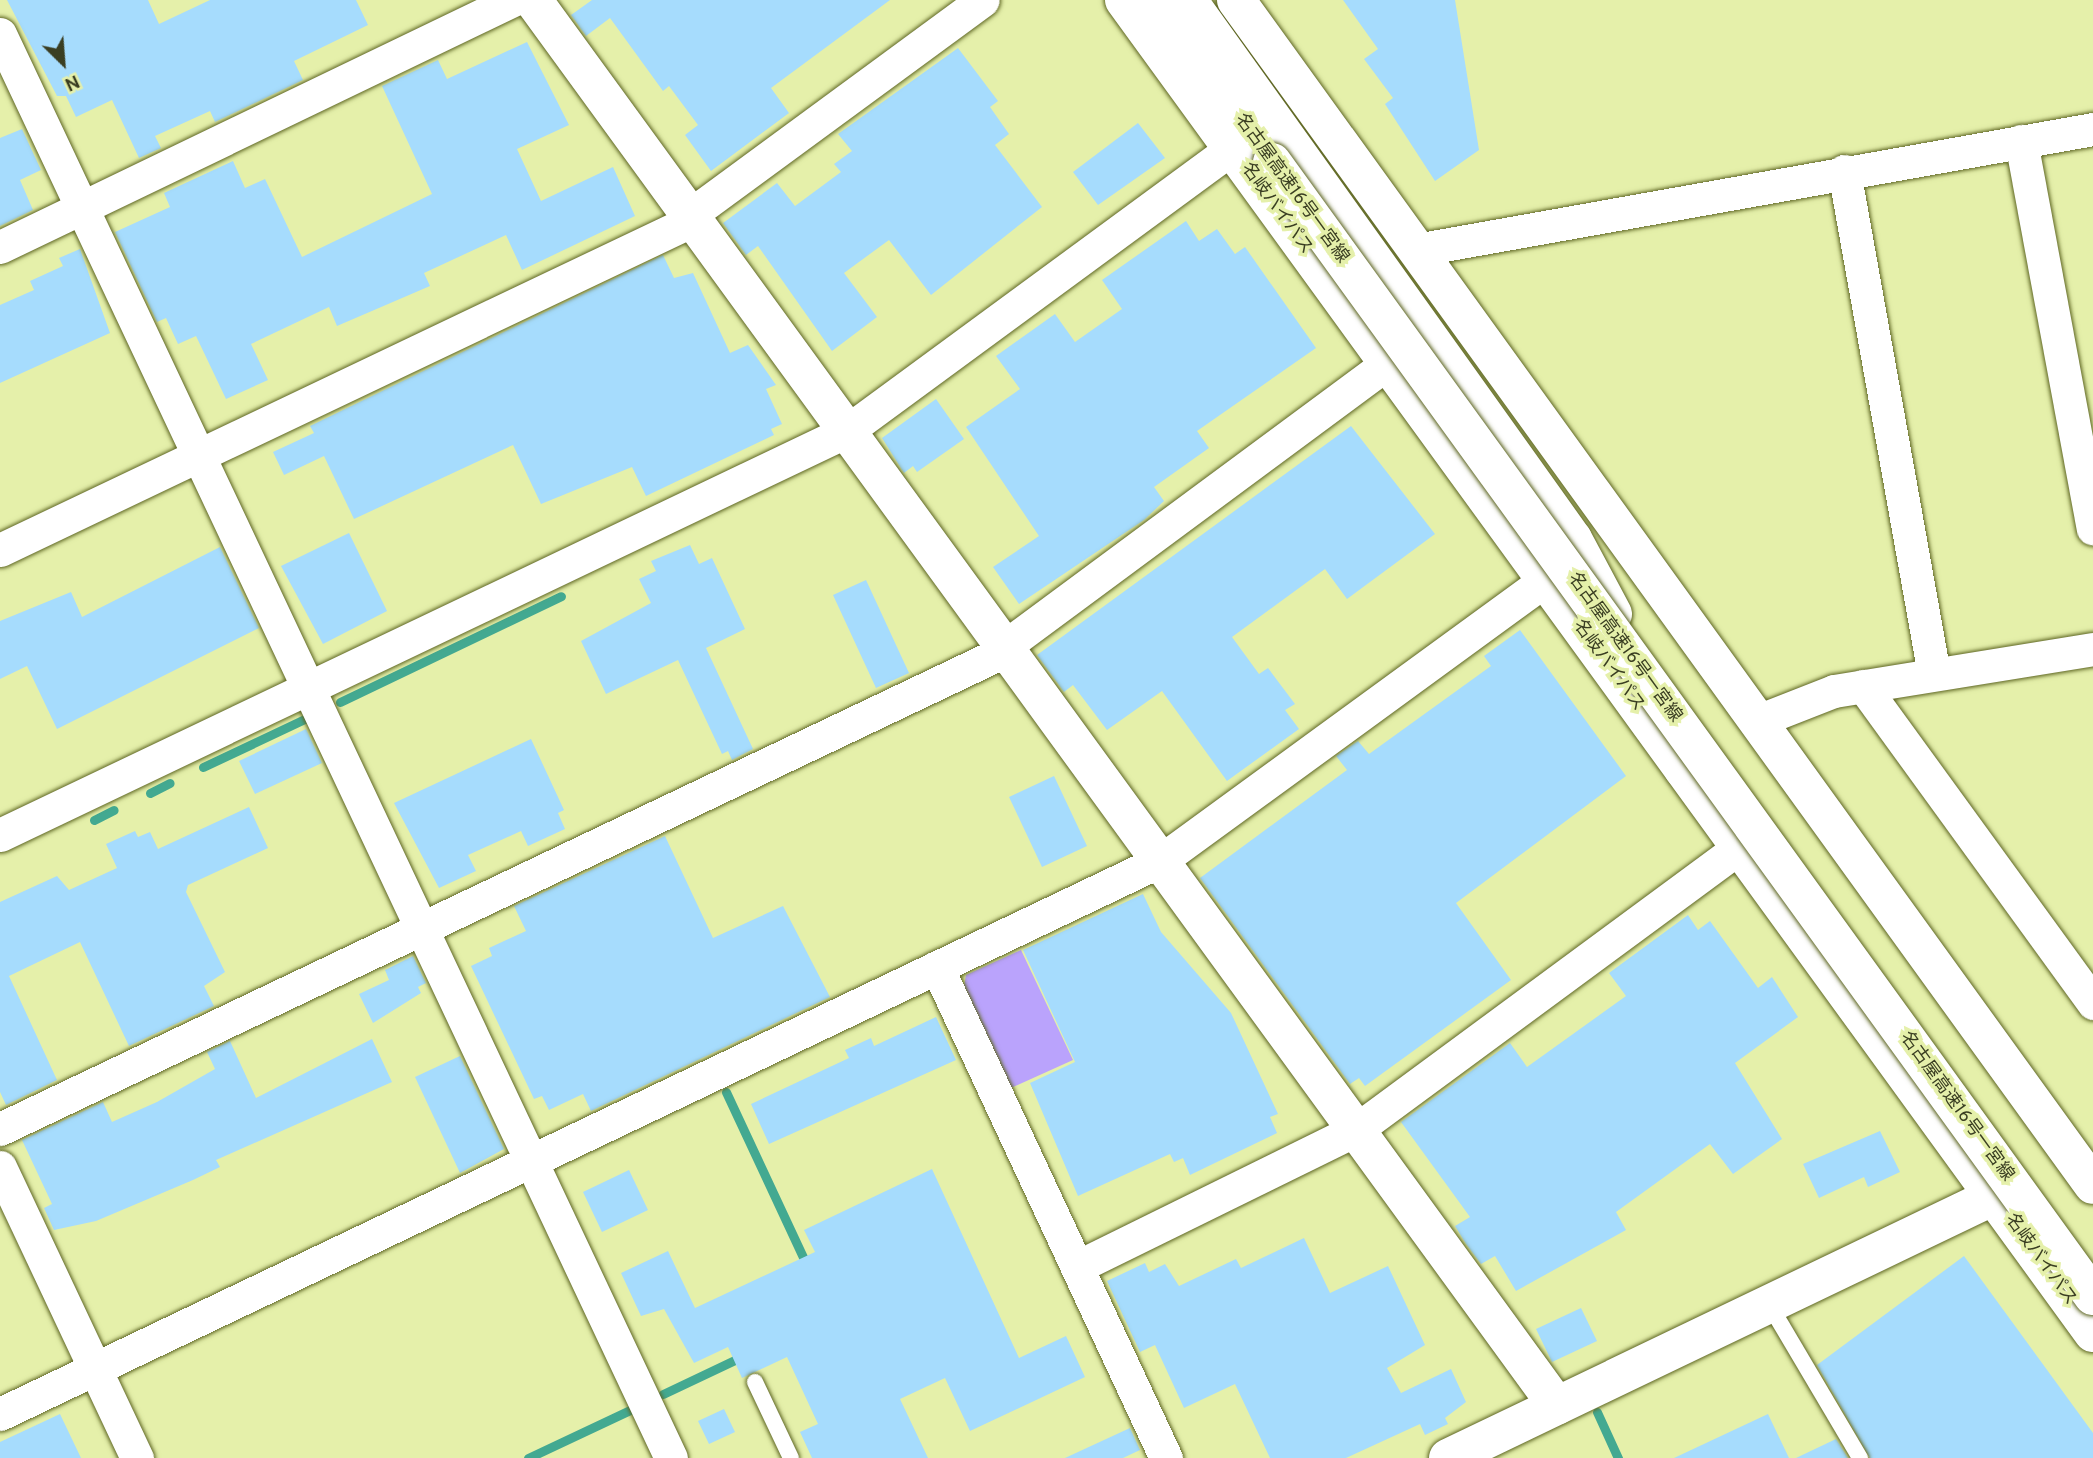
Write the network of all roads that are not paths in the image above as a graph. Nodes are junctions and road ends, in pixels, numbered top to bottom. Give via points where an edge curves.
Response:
1 (513, 0) edge
2 (533, 0) edge
3 (984, 0) edge
4 (1124, 0) edge
5 (1154, 0) edge
6 (1188, 0) edge
7 (1236, 0) edge
8 (1244, 0) edge
9 (0, 34) edge
10 (2093, 129) edge
11 (2021, 141) junction
12 (1232, 148) junction
13 (1844, 172) junction
14 (82, 207) junction
15 (691, 217) junction
16 (0, 247) edge
17 (1427, 248) junction
18 (1388, 363) junction
19 (847, 431) junction
20 (199, 456) junction
21 (2093, 528) edge
22 (0, 550) edge
23 (1546, 580) junction
24 (1005, 648) junction
25 (2093, 649) edge
26 (1934, 674) junction
27 (1863, 686) junction
28 (308, 688) junction
29 (1765, 718) junction
30 (1683, 769) junction
31 (0, 835) edge
32 (1740, 847) junction
33 (1160, 861) junction
34 (422, 929) junction
35 (937, 967) junction
36 (2093, 1003) edge
37 (0, 1129) edge
38 (1356, 1130) junction
39 (531, 1161) junction
40 (0, 1167) edge
41 (2093, 1170) edge
42 (2093, 1185) edge
43 (1994, 1196) junction
44 (1077, 1267) junction
45 (2093, 1296) edge
46 (1769, 1304) junction
47 (2093, 1333) edge
48 (95, 1368) junction
49 (755, 1382) dead end
50 (1557, 1406) junction
51 (0, 1414) edge
52 (137, 1458) edge
53 (671, 1458) edge
54 (791, 1458) edge
55 (1166, 1458) edge
56 (1448, 1458) edge
57 (1860, 1458) edge

1 - 14 street
2 - 15 main road
3 - 15 street
4 - 12 main road, 名岐バイパス
5 - 45 main road, 名古屋高速16号一宮線, bridge
6 - 30 main road via 1573,539
7 - 42 main road
8 - 17 main road
9 - 14 street
10 - 11 street
11 - 13 street
11 - 21 street
12 - 18 main road, 名岐バイパス
12 - 19 street
13 - 17 street
13 - 26 street
14 - 16 street
14 - 20 street
15 - 19 main road
15 - 20 street
17 - 29 main road
18 - 23 main road, 名岐バイパス
18 - 24 street
19 - 24 main road
19 - 28 street
20 - 22 street
20 - 28 street
23 - 30 main road, 名岐バイパス
23 - 33 street
24 - 33 main road
24 - 34 street
25 - 26 street
26 - 27 street
27 - 29 street
27 - 36 street
28 - 31 street
28 - 34 street
29 - 41 main road
30 - 32 main road, 名岐バイパス
32 - 38 street
32 - 43 main road, 名岐バイパス
33 - 35 street
33 - 38 main road
34 - 37 street
34 - 39 street
35 - 39 street
35 - 44 street
38 - 44 street
38 - 50 main road
39 - 48 street
39 - 53 street
40 - 48 street
43 - 46 main road
43 - 47 main road, 名岐バイパス
44 - 55 street
46 - 50 main road
46 - 57 lane
48 - 51 street
48 - 52 street
49 - 54 lane
50 - 56 main road

